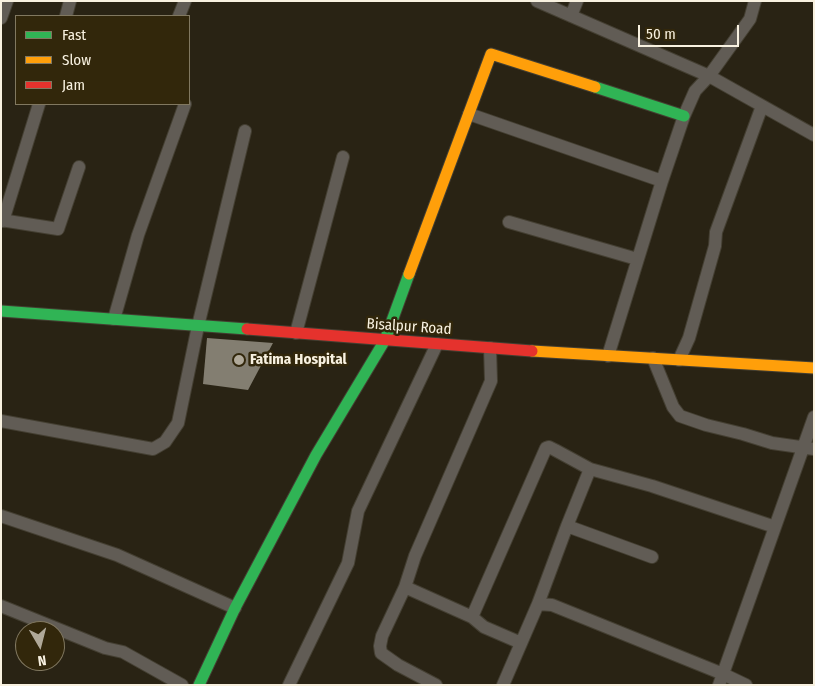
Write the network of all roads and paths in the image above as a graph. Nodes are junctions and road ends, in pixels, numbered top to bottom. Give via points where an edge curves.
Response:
1 (7, 1) edge
2 (70, 1) edge
3 (185, 1) edge
4 (537, 1) edge
5 (577, 1) edge
6 (755, 1) edge
7 (66, 15) edge
8 (179, 15) edge
9 (571, 16) junction
10 (1, 18) edge
11 (709, 76) junction
12 (39, 105) edge
13 (185, 105) edge
14 (762, 106) junction
15 (469, 114) junction
16 (684, 116) junction
17 (245, 131) dead end
18 (814, 136) edge
19 (343, 157) dead end
20 (79, 167) dead end
21 (662, 181) junction
22 (2, 220) edge
23 (508, 222) dead end
24 (637, 259) junction
25 (1, 310) edge
26 (114, 319) junction
27 (199, 325) junction
28 (296, 333) junction
29 (385, 340) junction
30 (437, 344) junction
31 (490, 348) junction
32 (608, 356) junction
33 (653, 358) junction
34 (679, 360) junction
35 (814, 368) edge
36 (814, 417) edge
37 (1, 421) edge
38 (809, 449) edge
39 (590, 469) junction
40 (1, 516) edge
41 (567, 526) junction
42 (775, 528) junction
43 (652, 557) dead end
44 (405, 587) junction
45 (538, 604) junction
46 (1, 606) edge
47 (235, 608) junction
48 (472, 617) junction
49 (521, 643) junction
50 (721, 679) edge
51 (182, 685) edge
52 (199, 685) edge
53 (289, 685) edge
54 (436, 685) edge
55 (503, 685) edge
56 (746, 685) edge

1 - 10 street
2 - 7 street
3 - 8 street
4 - 9 street
5 - 9 street
6 - 11 street via 750,19
9 - 11 street
11 - 14 street
11 - 16 street via 694,91
12 - 22 street
13 - 26 street via 138,235
14 - 18 street
14 - 34 street via 716,232 715,246
15 - 16 street via 491,54
15 - 21 street
15 - 29 street
16 - 21 street
17 - 27 street
19 - 28 street
20 - 22 street via 58,229
21 - 24 street
23 - 24 street
24 - 32 street
25 - 26 street, Bisalpur Road
26 - 27 street, Bisalpur Road
27 - 28 street, Bisalpur Road
27 - 37 street via 178,423 165,442 153,449
28 - 29 street, Bisalpur Road
29 - 30 street, Bisalpur Road
29 - 47 street via 316,455
30 - 31 street, Bisalpur Road
30 - 53 street via 358,512 348,563
31 - 32 street, Bisalpur Road
31 - 44 street via 491,381 415,556
32 - 33 street, Bisalpur Road
33 - 34 street, Bisalpur Road
33 - 38 street via 680,416 772,443
34 - 35 street, Bisalpur Road
36 - 38 street
38 - 42 street
39 - 41 street
39 - 42 street via 652,486
39 - 48 street via 556,450 546,448
40 - 47 street via 116,555
41 - 43 street
41 - 45 street
42 - 50 street
44 - 48 street
44 - 54 street via 382,636 381,653
45 - 49 street
45 - 50 street via 552,605
46 - 51 street via 105,648 123,652
47 - 52 street
48 - 49 street via 484,627
49 - 55 street
50 - 56 street

